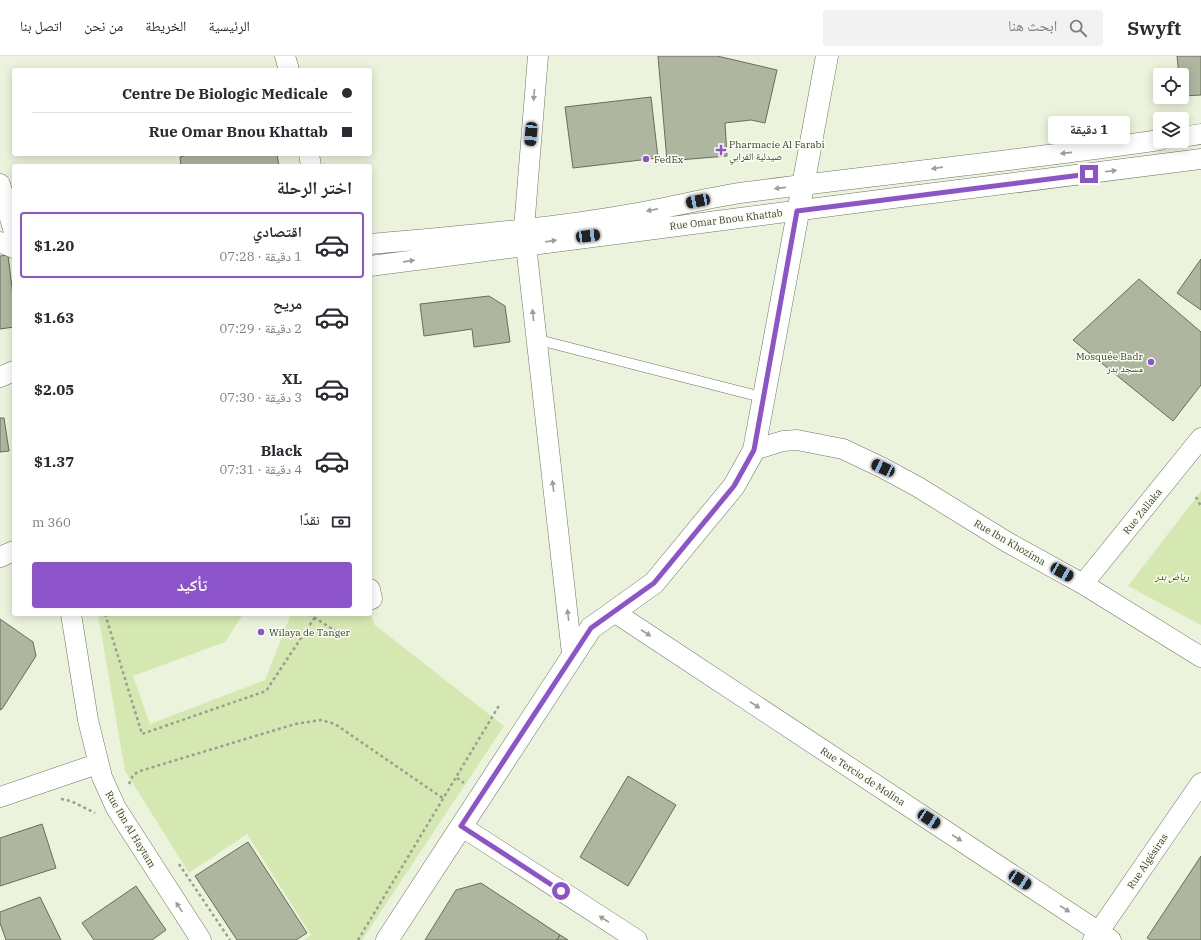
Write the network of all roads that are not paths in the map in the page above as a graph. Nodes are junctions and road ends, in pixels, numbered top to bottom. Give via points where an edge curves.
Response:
1 (285, 56) edge
2 (538, 56) edge
3 (827, 56) edge
4 (288, 68) edge
5 (1201, 134) edge
6 (1189, 136) edge
7 (1153, 141) edge
8 (1201, 159) edge
9 (0, 184) edge
10 (803, 186) junction
11 (797, 211) junction
12 (12, 224) edge
13 (525, 237) junction
14 (0, 242) edge
15 (372, 244) edge
16 (12, 247) edge
17 (372, 266) edge
18 (535, 339) junction
19 (12, 372) edge
20 (0, 377) edge
21 (765, 398) junction
22 (1201, 438) edge
23 (754, 450) junction
24 (12, 552) edge
25 (0, 557) edge
26 (1083, 584) junction
27 (614, 612) junction
28 (71, 616) edge
29 (572, 654) junction
30 (1201, 657) edge
31 (97, 764) junction
32 (1201, 783) edge
33 (0, 797) edge
34 (461, 826) junction
35 (1101, 937) edge
36 (200, 940) edge
37 (387, 940) edge
38 (637, 940) edge

1 - 4 street
2 -> 13 street
3 - 10 street
5 - 6 street
7 -> 10 street, Rue Omar Bnou Khattab
11 -> 8 street, Rue Omar Bnou Khattab
9 - 12 street
10 - 11 street
10 -> 13 street, Rue Omar Bnou Khattab via 745,192
13 -> 11 street, Rue Omar Bnou Khattab
11 - 21 street
13 - 15 street, Rue Omar Bnou Khattab
17 -> 13 street, Rue Omar Bnou Khattab
18 -> 13 street
14 - 16 street
18 - 21 lane
29 -> 18 street
19 - 20 street
21 - 23 street
22 - 26 street, Rue Zallaka
23 - 26 street, Rue Ibn Khozima via 783,441 797,440 843,449 883,468
23 - 27 street via 734,486 654,583
24 - 25 street
26 - 30 street, Rue Ibn Khozima
27 - 29 street via 591,628
27 -> 35 street, Rue Tercio de Molina
28 - 31 street, Rue Ibn Al Haytam
29 - 34 street
31 - 33 street
36 -> 31 street, Rue Ibn Al Haytam via 116,808
32 - 35 street, Rue Algésiras
34 - 37 street
38 -> 34 street

